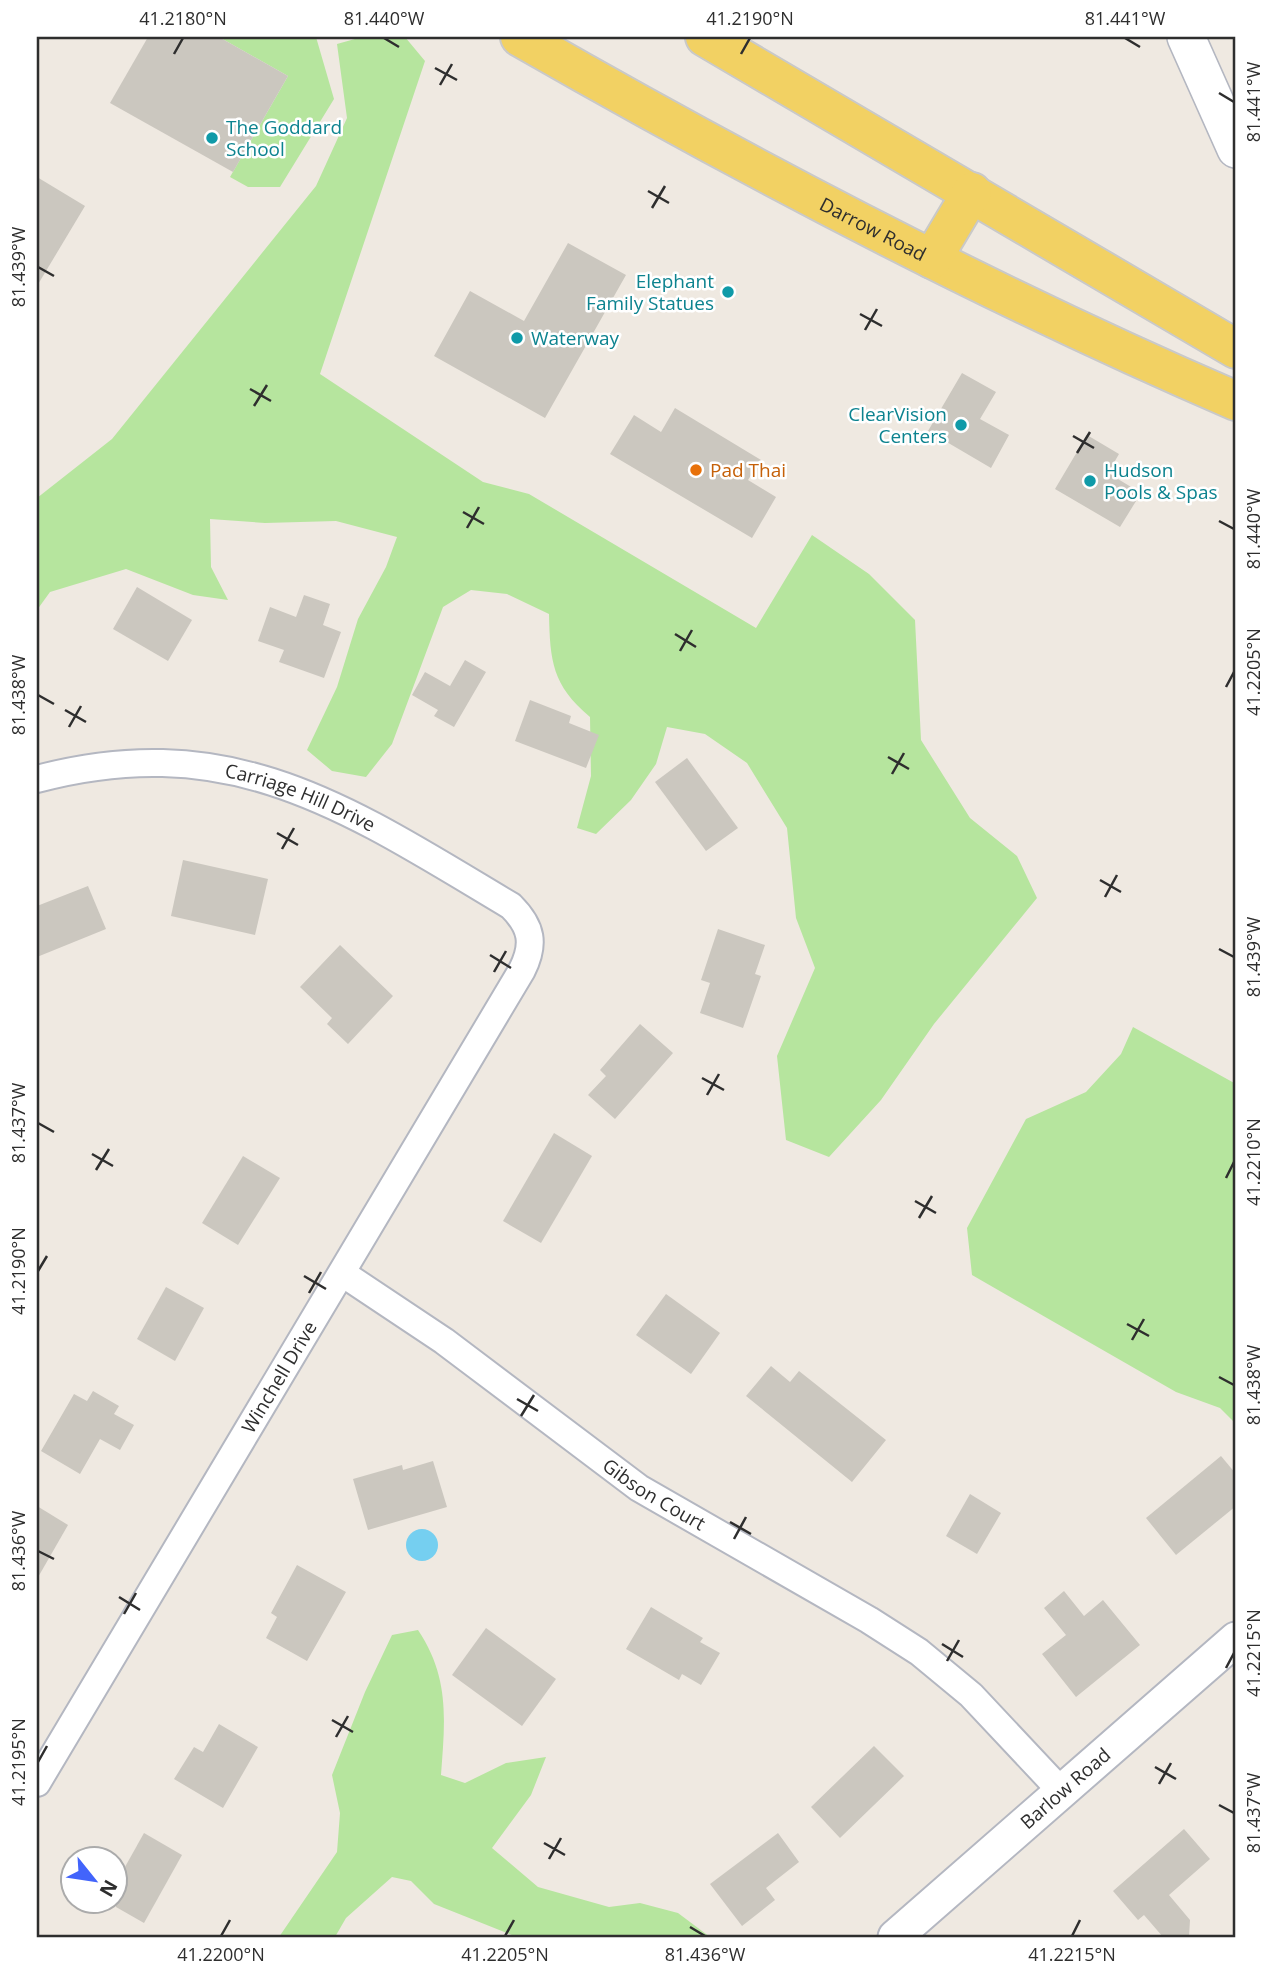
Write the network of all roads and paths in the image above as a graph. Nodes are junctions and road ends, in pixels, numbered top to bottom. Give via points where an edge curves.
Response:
1 (520, 37) edge
2 (705, 37) edge
3 (1186, 37) edge
4 (1236, 149) edge
5 (972, 192) junction
6 (932, 259) junction
7 (1236, 349) edge
8 (1236, 401) edge
9 (37, 779) edge
10 (530, 930) joint
11 (342, 1273) junction
12 (1236, 1639) edge
13 (37, 1783) edge
14 (1062, 1793) junction
15 (895, 1937) edge

1 - 6 main road, Darrow Road
2 - 5 main road
3 - 4 main road
5 - 6 main road
5 - 7 main road
6 - 8 main road, Darrow Road via 1089,337
9 - 10 street, Carriage Hill Drive via 122,763 189,763 275,781 363,820 479,887 511,906
10 - 11 street, Winchell Drive via 529,955 522,970
11 - 13 street, Winchell Drive
11 - 14 street, Gibson Court via 443,1341 639,1488 919,1652 971,1695
12 - 14 street, Barlow Road
14 - 15 street, Barlow Road

